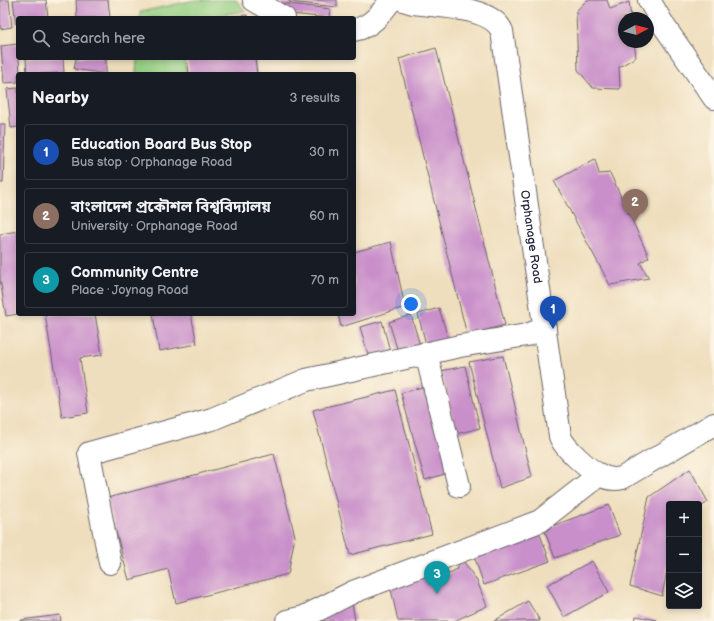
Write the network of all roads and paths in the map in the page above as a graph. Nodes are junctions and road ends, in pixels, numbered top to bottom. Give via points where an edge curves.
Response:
1 (254, 0) edge
2 (391, 0) edge
3 (402, 0) edge
4 (649, 0) edge
5 (281, 16) edge
6 (356, 30) edge
7 (714, 98) edge
8 (545, 328) junction
9 (426, 354) junction
10 (714, 424) edge
11 (599, 475) junction
12 (459, 486) dead end
13 (110, 563) dead end
14 (299, 620) edge

1 - 5 street
2 - 6 street via 382,14 364,28
3 - 8 street, Orphanage Road via 413,4 483,14 501,27
4 - 7 street
8 - 9 street via 527,335
8 - 11 street, Orphanage Road via 562,442
9 - 12 street
9 - 13 street via 306,380 212,419 89,453
10 - 11 street via 622,478 610,479
11 - 14 street via 540,521 353,592

